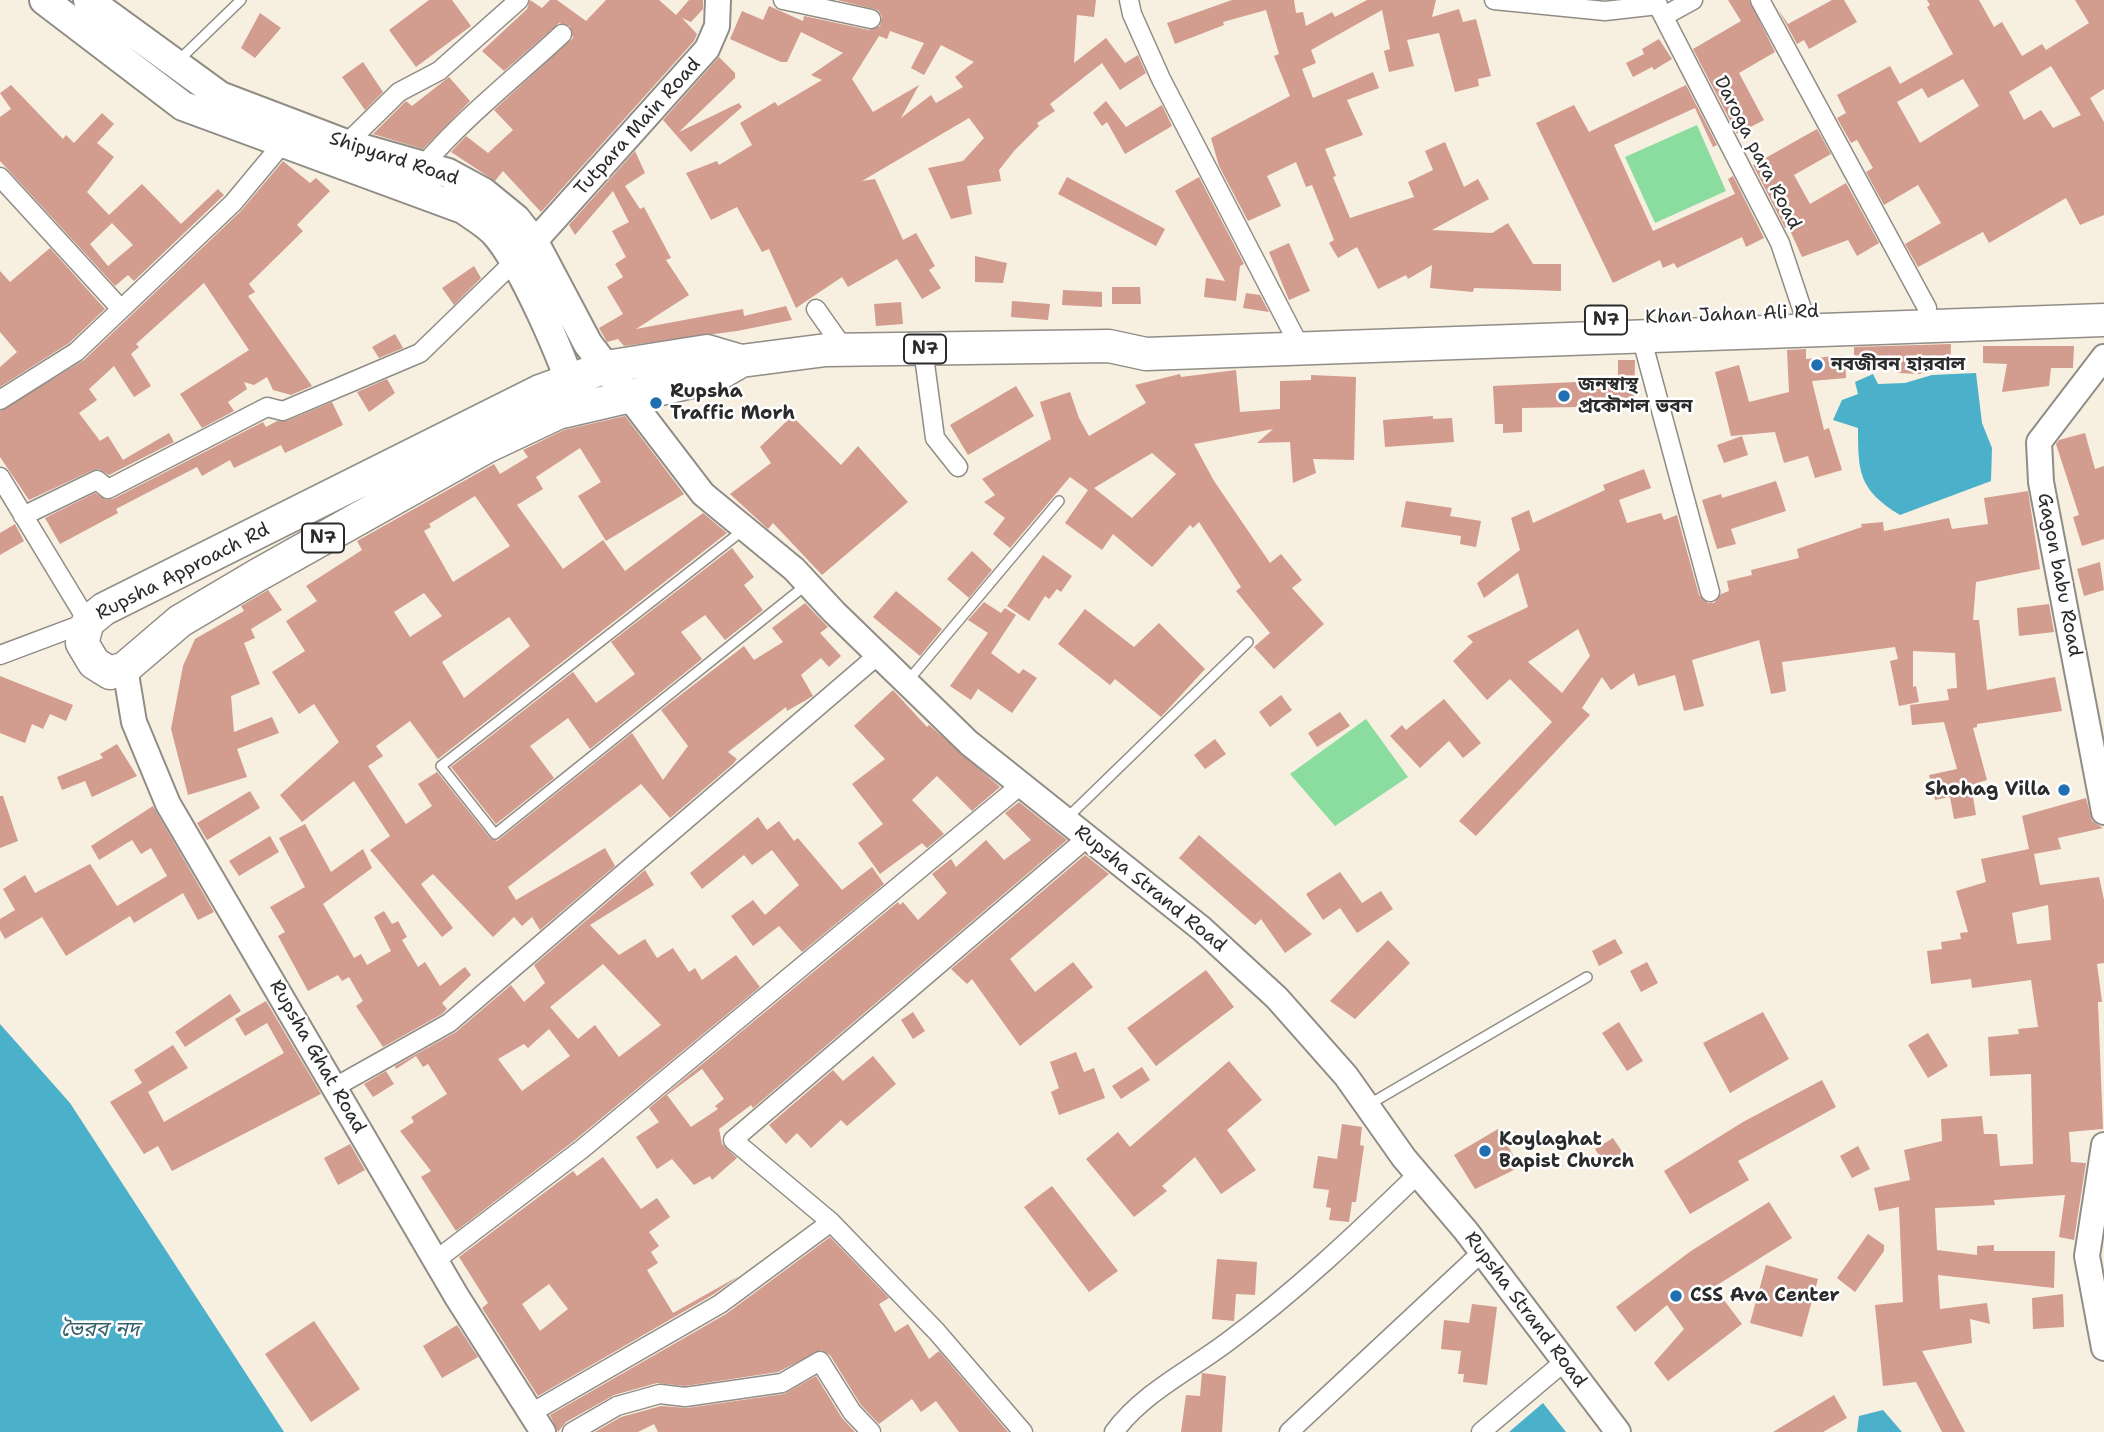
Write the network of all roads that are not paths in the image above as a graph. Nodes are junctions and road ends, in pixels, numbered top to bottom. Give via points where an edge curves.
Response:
1 (44, 0) edge
2 (88, 0) edge
3 (241, 0) edge
4 (519, 0) edge
5 (718, 0) edge
6 (783, 0) edge
7 (1129, 0) edge
8 (1494, 0) edge
9 (1693, 0) edge
10 (1759, 0) edge
11 (803, 2) edge
12 (1659, 7) edge
13 (871, 19) dead end
14 (562, 34) dead end
15 (175, 63) junction
16 (289, 135) junction
17 (346, 144) junction
18 (422, 166) junction
19 (0, 177) edge
20 (534, 242) junction
21 (514, 262) junction
22 (2104, 302) edge
23 (1927, 308) junction
24 (121, 309) junction
25 (816, 309) dead end
26 (2104, 320) edge
27 (1806, 321) junction
28 (1641, 335) junction
29 (1296, 339) junction
30 (923, 349) junction
31 (845, 350) junction
32 (2104, 357) edge
33 (741, 361) junction
34 (606, 367) junction
35 (574, 394) junction
36 (628, 396) junction
37 (0, 400) edge
38 (958, 467) dead end
39 (0, 477) edge
40 (6, 500) edge
41 (1059, 501) dead end
42 (23, 516) junction
43 (745, 529) junction
44 (808, 584) junction
45 (1710, 592) dead end
46 (88, 622) junction
47 (1248, 642) dead end
48 (878, 654) junction
49 (0, 655) edge
50 (125, 668) junction
51 (907, 682) junction
52 (1022, 784) junction
53 (2104, 812) edge
54 (1065, 819) junction
55 (1088, 838) junction
56 (1587, 977) dead end
57 (335, 1087) junction
58 (1367, 1105) junction
59 (2104, 1145) edge
60 (1418, 1174) junction
61 (831, 1222) junction
62 (1482, 1252) junction
63 (436, 1260) junction
64 (2104, 1348) edge
65 (1564, 1362) junction
66 (537, 1422) edge
67 (572, 1432) edge
68 (870, 1432) edge
69 (1023, 1432) edge
70 (1114, 1432) edge
71 (1289, 1432) edge
72 (1481, 1432) edge
73 (1618, 1432) edge

1 - 16 main road via 183,106
2 - 15 main road, Shipyard Road
3 - 15 lane
4 - 17 street via 439,71 399,92
5 - 20 street, Tutpara Main Road via 717,26 707,50
6 - 11 street
7 - 29 street via 1161,79
8 - 12 street via 1605,11
9 - 12 street
10 - 23 street
11 - 13 street
12 - 27 street, Daroga para Road via 1780,243
14 - 18 street via 453,129
15 - 16 main road, Shipyard Road via 220,96
16 - 17 main road, Shipyard Road
16 - 21 main road via 463,209 494,232
16 - 24 street via 233,202
17 - 18 main road, Shipyard Road
18 - 20 main road, Shipyard Road via 448,173 484,192 516,219
19 - 24 street
20 - 21 street
20 - 34 main road, Shipyard Road via 588,344
21 - 35 main road
21 - 42 street via 420,354 283,411 267,407 108,489 97,480
22 - 23 highway, Khan Jahan Ali Rd / N7
23 - 27 highway, Khan Jahan Ali Rd / N7
24 - 37 street via 76,352
25 - 31 street
26 - 27 highway, Khan Jahan Ali Rd / N7
27 - 28 highway, Khan Jahan Ali Rd / N7
27 - 29 highway, Khan Jahan Ali Rd / N7
28 - 29 highway, Khan Jahan Ali Rd / N7
28 - 45 street
29 - 30 highway, Khan Jahan Ali Rd / N7 via 1145,337 1109,346
30 - 31 highway, Khan Jahan Ali Rd / N7
30 - 38 street via 935,438
31 - 33 highway, Khan Jahan Ali Rd / N7
32 - 53 street, Gagon babu Road via 2039,442 2041,482
33 - 34 highway, Khan Jahan Ali Rd / N7 via 707,351
33 - 36 highway, Khan Jahan Ali Rd / N7 via 713,377
34 - 35 highway, Rupsha Approach Rd / N7
34 - 36 main road, Shipyard Road
35 - 36 highway, Rupsha Approach Rd / N7
35 - 46 highway, Rupsha Approach Rd / N7 via 540,391 104,609
35 - 50 highway, Rupsha Approach Rd / N7 via 558,413 486,447 180,621
36 - 43 street, Rupsha Strand Road via 703,494
39 - 40 street
40 - 42 street
41 - 51 lane
42 - 46 street
43 - 44 street, Rupsha Strand Road
43 - 44 lane via 441,766 495,834
44 - 48 street, Rupsha Strand Road
46 - 49 street
46 - 50 highway, Rupsha Approach Rd via 82,643 94,663 110,673
47 - 54 lane
48 - 51 street, Rupsha Strand Road
48 - 57 street via 449,1023
50 - 57 street, Rupsha Ghat Road via 134,722 168,804
51 - 52 street, Rupsha Strand Road via 970,743
52 - 54 street, Rupsha Strand Road
52 - 63 street via 592,1140
54 - 55 street, Rupsha Strand Road
55 - 58 street, Rupsha Strand Road via 1202,929 1277,998
55 - 61 street via 733,1140
56 - 58 lane
57 - 63 street, Rupsha Ghat Road
58 - 60 street, Rupsha Strand Road
59 - 64 street via 2088,1256
60 - 62 street, Rupsha Strand Road
60 - 70 street via 1322,1267 1225,1344 1131,1409
61 - 66 street via 720,1304
61 - 69 street via 937,1332
62 - 65 street, Rupsha Strand Road
62 - 71 street
63 - 66 street, Rupsha Ghat Road
65 - 72 street
65 - 73 street, Rupsha Strand Road
67 - 68 street via 617,1406 660,1394 685,1397 782,1383 820,1361

